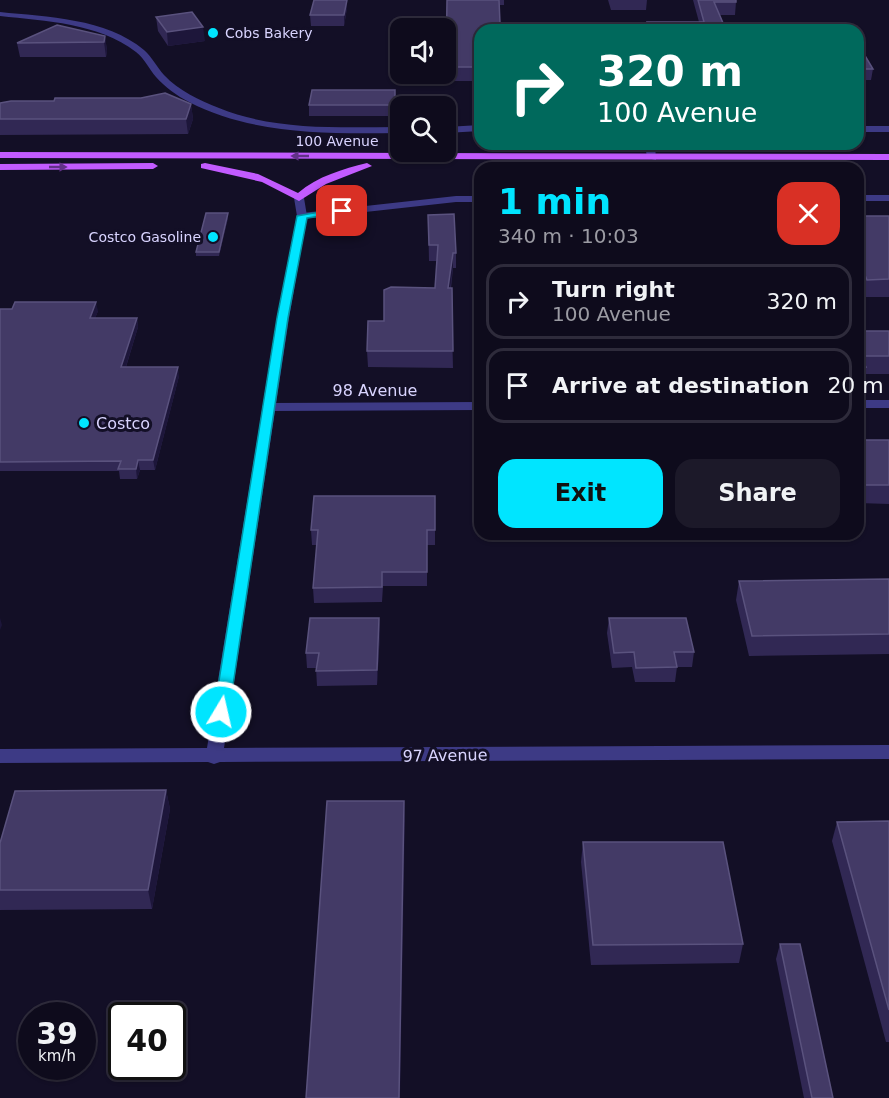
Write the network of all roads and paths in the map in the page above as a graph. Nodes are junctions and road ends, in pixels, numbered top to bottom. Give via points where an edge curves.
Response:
1 (0, 14) edge
2 (474, 128) edge
3 (456, 129) edge
4 (864, 129) edge
5 (889, 129) edge
6 (390, 130) edge
7 (651, 150) edge
8 (1, 155) edge
9 (889, 157) edge
10 (652, 158) junction
11 (205, 166) junction
12 (367, 166) junction
13 (474, 166) edge
14 (864, 166) edge
15 (889, 166) edge
16 (0, 167) edge
17 (299, 198) junction
18 (864, 198) edge
19 (889, 198) edge
20 (474, 199) edge
21 (302, 216) junction
22 (864, 404) edge
23 (889, 404) edge
24 (474, 405) edge
25 (271, 407) junction
26 (889, 752) edge
27 (0, 756) edge
28 (214, 757) junction

1 - 6 street via 46,19 106,33 141,51 169,84 193,100 245,118 321,129
2 - 3 street
4 - 5 street
7 - 10 street
10 -> 8 main road, 100 Avenue
9 - 10 main road, 100 Avenue
11 - 12 main road, 100 Avenue
16 -> 11 main road, 100 Avenue
11 - 17 main road via 268,179
12 - 13 main road, 100 Avenue
12 - 17 main road via 325,179
14 - 15 main road, 100 Avenue
17 - 21 street
18 - 19 street
20 - 21 street
21 - 25 street
22 - 23 street
24 - 25 street, 98 Avenue
25 - 28 street
26 - 28 street, 97 Avenue
27 - 28 street, 97 Avenue

